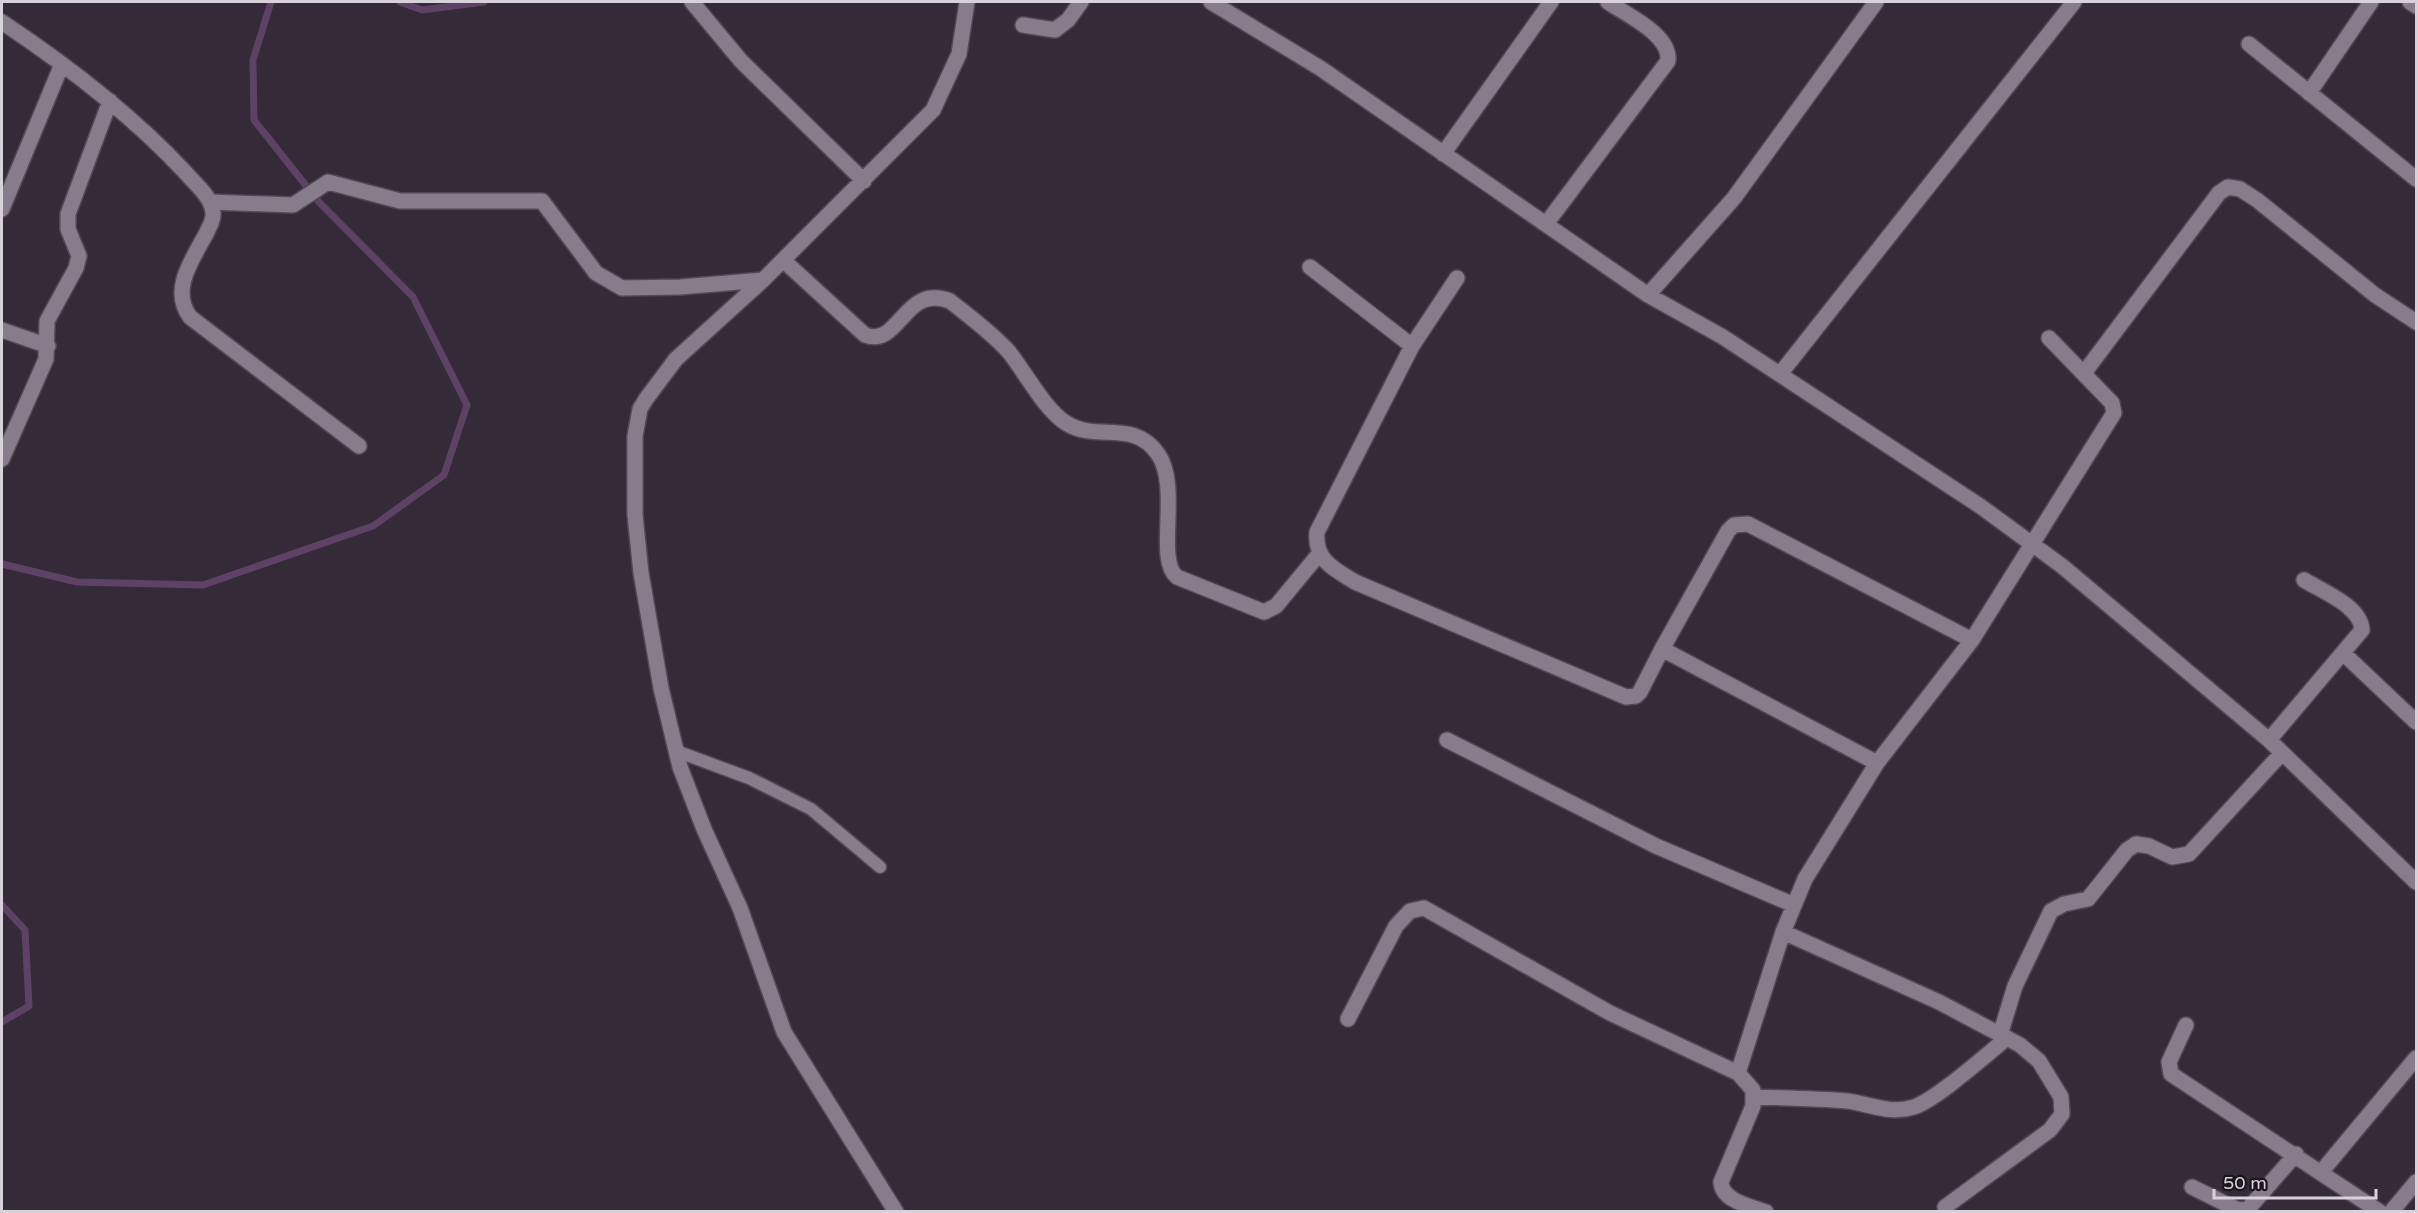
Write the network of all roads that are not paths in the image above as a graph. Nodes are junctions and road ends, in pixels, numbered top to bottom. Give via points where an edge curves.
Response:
1 (692, 2) edge
2 (967, 2) edge
3 (1081, 2) edge
4 (1211, 2) edge
5 (1551, 2) edge
6 (1608, 2) edge
7 (1876, 2) edge
8 (2074, 2) edge
9 (2371, 2) edge
10 (2410, 2) edge
11 (2416, 6) edge
12 (2, 22) edge
13 (1023, 25) dead end
14 (2249, 44) dead end
15 (62, 64) junction
16 (2309, 93) junction
17 (110, 101) junction
18 (1443, 153) junction
19 (2416, 179) edge
20 (864, 181) junction
21 (210, 202) junction
22 (2, 209) edge
23 (1546, 224) junction
24 (783, 260) junction
25 (1310, 267) dead end
26 (1457, 278) dead end
27 (763, 280) junction
28 (1648, 294) junction
29 (2416, 322) edge
30 (2, 330) edge
31 (2049, 338) dead end
32 (48, 346) junction
33 (1412, 346) junction
34 (2084, 373) junction
35 (1780, 374) junction
36 (359, 446) dead end
37 (2, 459) edge
38 (2033, 546) junction
39 (1319, 554) junction
40 (2304, 580) dead end
41 (1972, 640) junction
42 (1662, 649) junction
43 (2343, 653) junction
44 (2416, 722) edge
45 (1447, 740) dead end
46 (2269, 740) junction
47 (676, 751) junction
48 (2282, 753) junction
49 (1877, 763) junction
50 (880, 867) dead end
51 (2416, 882) edge
52 (1794, 905) junction
53 (1783, 932) junction
54 (1348, 1019) dead end
55 (2186, 1025) dead end
56 (2003, 1037) junction
57 (2416, 1058) edge
58 (1738, 1073) junction
59 (1754, 1097) junction
60 (2296, 1155) junction
61 (2322, 1172) junction
62 (2416, 1182) edge
63 (2192, 1187) dead end
64 (1945, 1207) dead end
65 (896, 1212) edge
66 (1766, 1212) edge
67 (2380, 1212) edge
68 (2391, 1212) edge

1 - 20 street via 741,61
2 - 20 street via 959,54 933,110
3 - 13 street via 1068,20 1054,30
4 - 18 street via 1320,68
5 - 18 street
6 - 23 street via 1664,40 1668,61
7 - 28 street via 1734,198
8 - 35 street
9 - 16 street
10 - 11 street
12 - 15 street
14 - 16 street
15 - 17 street
15 - 22 street
16 - 19 street
17 - 21 street via 147,131
17 - 32 street via 69,214 68,229 79,256 47,321
18 - 23 street
20 - 24 street
21 - 27 street via 292,205 328,182 400,201 542,201 596,273 622,288
21 - 36 street via 213,219 182,286 183,308
23 - 28 street
24 - 27 street
24 - 39 street via 872,338 886,334 920,300 939,297 950,301 1007,351 1067,424 1136,435 1145,441 1167,471 1167,558 1177,577 1263,612 1276,606
25 - 33 street
26 - 33 street
27 - 47 street via 676,359 646,399 638,419 635,504 641,573
28 - 35 street
29 - 34 street via 2374,295 2258,200 2228,187 2219,193
30 - 32 street
31 - 34 street
32 - 37 street via 40,378
33 - 39 street via 1317,532
34 - 38 street via 2112,403 2114,413
35 - 38 street via 1980,506
38 - 41 street
38 - 46 street
39 - 42 street via 1355,582 1626,697 1640,692
40 - 43 street via 2358,616 2362,630
41 - 42 street via 1741,523 1728,531
41 - 49 street
42 - 49 street
43 - 44 street
43 - 46 street
45 - 52 street via 1656,846
46 - 48 street
47 - 50 lane via 729,769 801,803
47 - 65 street via 704,829 740,908 784,1032
48 - 51 street
48 - 56 street via 2189,854 2172,857 2136,844 2088,899 2051,911 2015,986
49 - 52 street via 1805,879
52 - 53 street
53 - 56 street via 1940,1002
53 - 58 street
54 - 58 street via 1396,926 1410,911 1424,908 1610,1012
55 - 60 street via 2169,1062 2172,1074
56 - 59 street via 1923,1103 1903,1110 1850,1102
56 - 64 street via 2039,1061 2061,1097 2062,1114 2050,1130
57 - 61 street
58 - 59 street via 1753,1090
59 - 66 street via 1721,1188 1730,1198
60 - 61 street
60 - 63 street via 2248,1209 2238,1210
61 - 67 street
62 - 68 street

